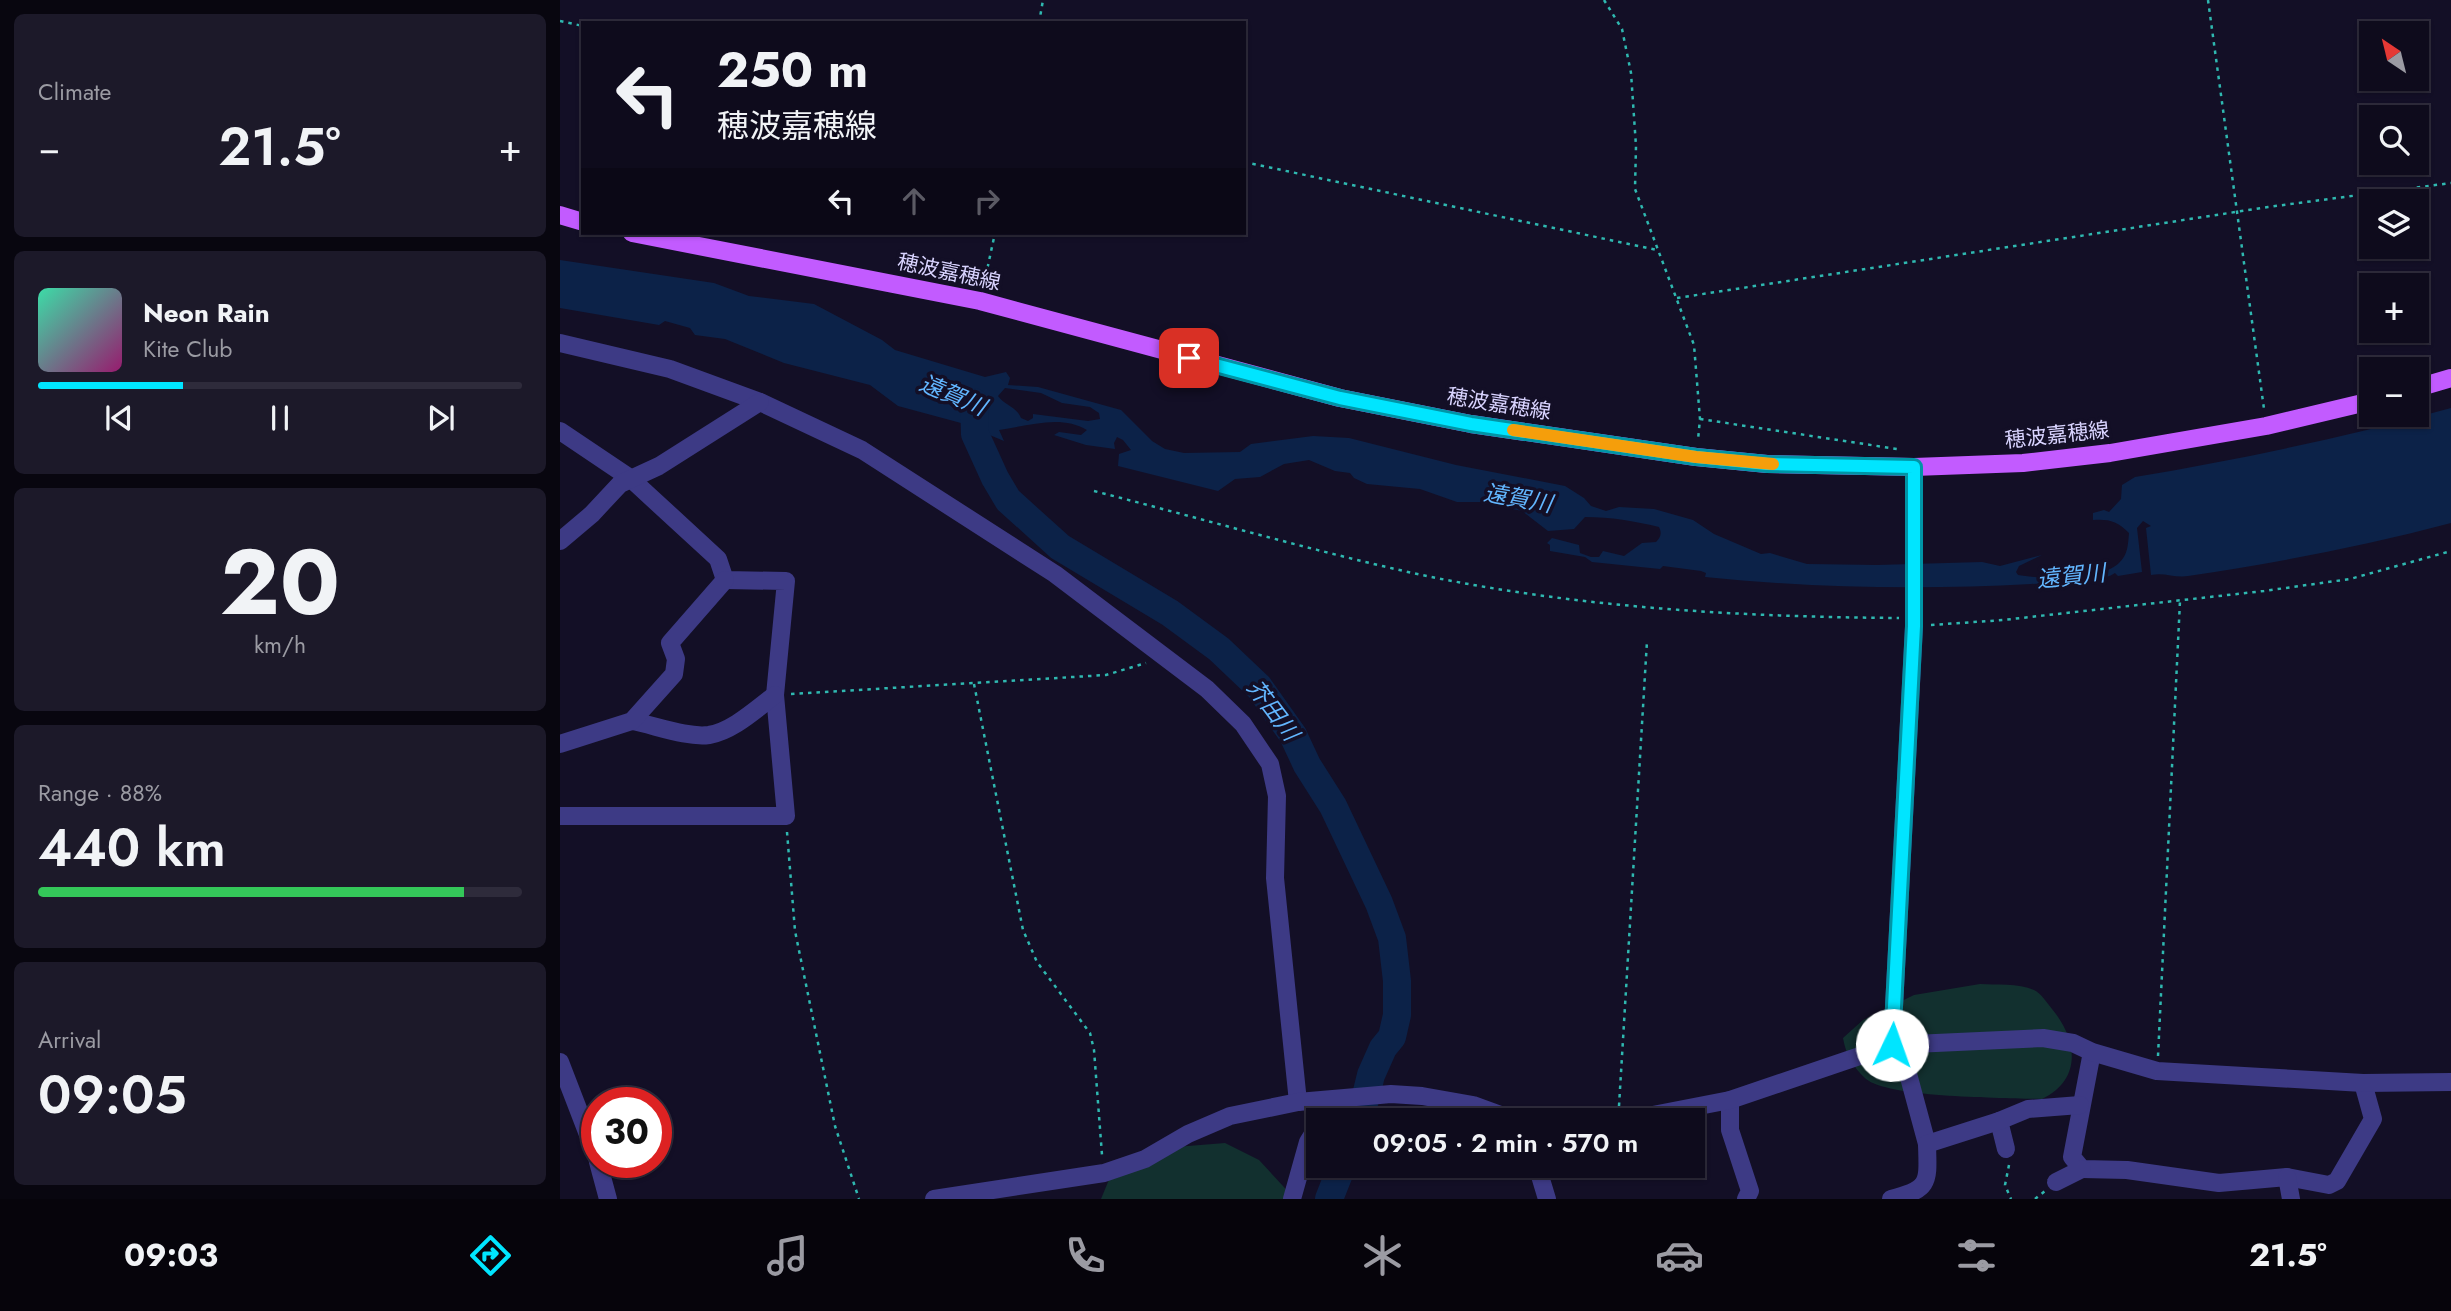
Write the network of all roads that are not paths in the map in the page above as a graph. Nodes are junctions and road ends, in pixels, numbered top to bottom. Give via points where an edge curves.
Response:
1 (560, 215) edge
2 (581, 221) edge
3 (642, 235) edge
4 (560, 343) edge
5 (2451, 378) edge
6 (2429, 384) edge
7 (760, 402) junction
8 (2359, 404) edge
9 (560, 432) edge
10 (1914, 474) junction
11 (630, 478) junction
12 (560, 541) edge
13 (726, 580) junction
14 (775, 695) junction
15 (632, 721) junction
16 (560, 744) edge
17 (560, 816) edge
18 (1898, 1045) junction
19 (2092, 1052) junction
20 (560, 1062) edge
21 (2451, 1082) edge
22 (2363, 1083) junction
23 (1730, 1100) junction
24 (1332, 1101) junction
25 (1298, 1102) junction
26 (2080, 1105) junction
27 (1328, 1108) edge
28 (1481, 1108) edge
29 (1664, 1108) edge
30 (581, 1118) edge
31 (1998, 1121) junction
32 (1927, 1144) junction
33 (2006, 1149) road end
34 (1306, 1150) edge
35 (2082, 1169) junction
36 (2287, 1177) junction
37 (602, 1178) edge
38 (1541, 1178) edge
39 (2056, 1182) dead end
40 (608, 1199) edge
41 (934, 1199) edge
42 (1293, 1199) edge
43 (1547, 1199) edge
44 (1746, 1199) edge
45 (1891, 1199) edge
46 (2291, 1199) edge

1 - 2 main road
3 - 10 main road, 穂波嘉穂線 via 980,301 1340,398 1471,424 1696,457
4 - 7 street via 670,369
5 - 6 main road
7 - 11 street via 669,460
7 - 25 street via 862,450 1055,575 1207,689 1243,724 1270,764 1277,796 1275,878
8 - 10 main road, 穂波嘉穂線 via 2266,426 2110,453
9 - 11 street
10 - 18 street
11 - 12 street
11 - 13 street via 718,559
13 - 14 street via 786,581
13 - 15 street via 670,643 676,659 674,674
14 - 15 street via 729,728 709,735
14 - 17 street via 786,816
15 - 16 street
18 - 19 street via 2043,1038
18 - 23 street
18 - 32 street
19 - 22 street via 2157,1071
19 - 26 street
20 - 30 street
21 - 22 street
22 - 36 street via 2373,1119 2337,1181 2329,1185
23 - 29 street
23 - 44 street via 1730,1130 1750,1191
24 - 25 street
24 - 27 street
24 - 28 street via 1391,1094
25 - 41 street via 1230,1116 1145,1159 1104,1173
26 - 31 street via 2028,1109
26 - 35 street via 2073,1157
31 - 32 street
31 - 33 street
32 - 45 street via 1928,1173 1923,1186
34 - 42 street
35 - 36 street via 2219,1182
35 - 39 street
36 - 46 street
37 - 40 street
38 - 43 street

